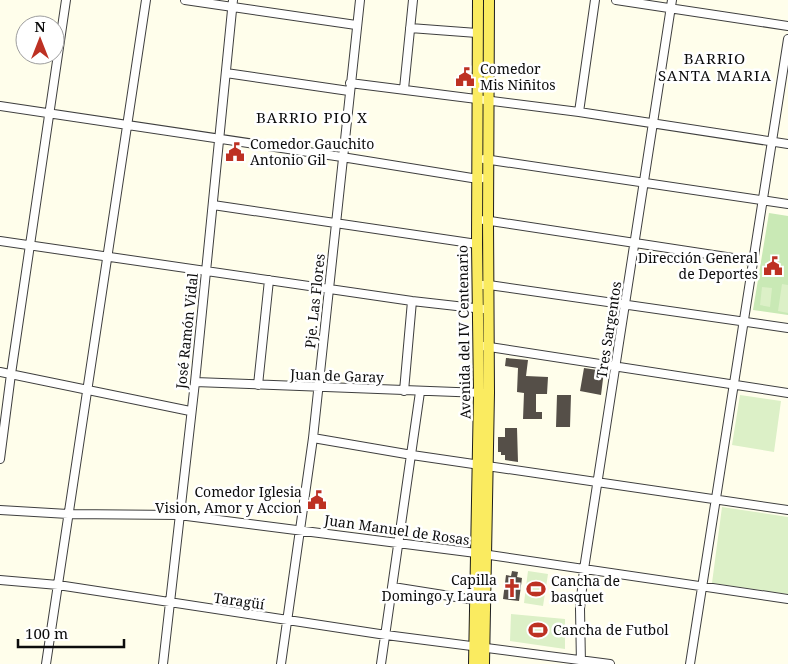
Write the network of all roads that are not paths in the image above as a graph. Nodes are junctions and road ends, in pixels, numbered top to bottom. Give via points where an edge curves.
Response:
1 (66, 0) edge
2 (146, 0) edge
3 (185, 0) edge
4 (360, 0) edge
5 (413, 0) edge
6 (478, 0) edge
7 (489, 0) edge
8 (595, 0) edge
9 (616, 0) edge
10 (233, 3) edge
11 (671, 4) edge
12 (356, 25) junction
13 (788, 26) edge
14 (410, 28) junction
15 (477, 33) junction
16 (788, 39) edge
17 (226, 73) junction
18 (350, 87) junction
19 (404, 89) junction
20 (477, 98) junction
21 (488, 99) junction
22 (0, 106) edge
23 (579, 112) junction
24 (50, 113) junction
25 (653, 123) junction
26 (128, 125) junction
27 (219, 139) junction
28 (773, 142) junction
29 (788, 144) edge
30 (342, 157) junction
31 (483, 159) junction
32 (488, 176) junction
33 (478, 179) junction
34 (644, 183) junction
35 (764, 200) junction
36 (788, 204) edge
37 (213, 205) junction
38 (488, 220) junction
39 (477, 222) junction
40 (336, 224) junction
41 (0, 241) edge
42 (635, 242) junction
43 (477, 244) junction
44 (30, 245) junction
45 (107, 257) junction
46 (753, 261) junction
47 (206, 270) junction
48 (269, 280) junction
49 (483, 285) junction
50 (329, 289) junction
51 (412, 301) junction
52 (626, 304) junction
53 (484, 309) junction
54 (744, 322) junction
55 (788, 328) edge
56 (484, 346) junction
57 (616, 366) junction
58 (0, 372) edge
59 (11, 374) junction
60 (194, 382) junction
61 (258, 385) junction
62 (735, 385) junction
63 (318, 387) junction
64 (88, 390) junction
65 (404, 391) junction
66 (420, 392) junction
67 (484, 393) junction
68 (788, 393) edge
69 (190, 411) junction
70 (313, 438) junction
71 (412, 455) junction
72 (0, 459) edge
73 (483, 464) junction
74 (598, 481) junction
75 (716, 499) junction
76 (0, 510) edge
77 (788, 510) edge
78 (68, 514) junction
79 (179, 515) junction
80 (300, 530) junction
81 (399, 543) junction
82 (476, 553) junction
83 (486, 555) junction
84 (584, 569) junction
85 (0, 580) edge
86 (58, 586) junction
87 (393, 587) junction
88 (702, 587) junction
89 (788, 599) edge
90 (475, 600) junction
91 (169, 603) junction
92 (288, 620) junction
93 (386, 635) junction
94 (479, 647) junction
95 (581, 662) edge
96 (46, 664) edge
97 (163, 664) edge
98 (281, 664) edge
99 (381, 664) edge
100 (474, 664) edge
101 (484, 664) edge
102 (610, 664) edge
103 (690, 664) edge

1 - 24 street
2 - 26 street
3 - 10 street
4 - 12 street, Pje. Las Flores
5 - 14 street
6 - 15 main road, Avenida del IV Centenario
7 - 21 main road, Avenida del IV Centenario
8 - 23 street
9 - 11 street
10 - 12 street
10 - 17 street, José Ramón Vidal
11 - 13 street
11 - 25 street, Tres Sargentos
12 - 18 street, Pje. Las Flores
14 - 15 street
14 - 19 street
15 - 20 main road, Avenida del IV Centenario
16 - 28 street
17 - 18 street
17 - 27 street, José Ramón Vidal
18 - 19 street
18 - 30 street, Pje. Las Flores
19 - 20 street
20 - 21 street
20 - 31 main road, Avenida del IV Centenario
21 - 23 street
21 - 31 main road, Avenida del IV Centenario
22 - 24 street
23 - 25 street
24 - 26 street
24 - 44 street
25 - 28 street
25 - 34 street, Tres Sargentos
26 - 27 street
26 - 45 street
27 - 30 street
27 - 37 street, José Ramón Vidal
28 - 29 street
28 - 35 street
30 - 33 street
30 - 40 street, Pje. Las Flores
31 - 32 main road, Avenida del IV Centenario
31 - 33 main road, Avenida del IV Centenario
31 - 34 street
32 - 33 street
32 - 38 main road, Avenida del IV Centenario
33 - 39 main road, Avenida del IV Centenario
34 - 35 street
34 - 42 street, Tres Sargentos
35 - 36 street
35 - 46 street
37 - 40 street
37 - 47 street, José Ramón Vidal
38 - 39 street
38 - 42 street
38 - 49 main road, Avenida del IV Centenario
39 - 43 main road, Avenida del IV Centenario
40 - 43 street
40 - 50 street, Pje. Las Flores
41 - 44 street
42 - 46 street
42 - 52 street, Tres Sargentos
43 - 49 main road, Avenida del IV Centenario
44 - 45 street
44 - 59 street
45 - 47 street
45 - 64 street
46 - 54 street
47 - 48 street
47 - 60 street, José Ramón Vidal
48 - 50 street
48 - 61 street
49 - 52 street
49 - 53 main road, Avenida del IV Centenario
50 - 51 street
50 - 63 street, Pje. Las Flores
51 - 53 street
51 - 65 street
52 - 54 street
52 - 57 street, Tres Sargentos
53 - 56 main road, Avenida del IV Centenario
54 - 55 street
54 - 62 street
56 - 57 street
56 - 67 main road, Avenida del IV Centenario
57 - 62 street
57 - 74 street, Tres Sargentos
58 - 59 street
59 - 64 street
59 - 72 street
60 - 61 street, Juan de Garay
60 - 69 street, José Ramón Vidal
61 - 63 street, Juan de Garay
62 - 68 street
62 - 75 street
63 - 65 street, Juan de Garay
63 - 70 street, Pje. Las Flores
64 - 69 street
64 - 78 street
65 - 66 street, Juan de Garay
66 - 67 street, Juan de Garay
66 - 71 street
67 - 73 main road, Avenida del IV Centenario
69 - 79 street, José Ramón Vidal
70 - 71 street
70 - 80 street, Pje. Las Flores
71 - 73 street
71 - 81 street
73 - 74 street
73 - 82 main road, Avenida del IV Centenario
73 - 83 main road, Avenida del IV Centenario
74 - 75 street
74 - 84 street, Tres Sargentos
75 - 77 street
75 - 88 street
76 - 78 street, Juan Manuel de Rosas
78 - 79 street, Juan Manuel de Rosas
78 - 86 street
79 - 80 street, Juan Manuel de Rosas
79 - 91 street, José Ramón Vidal
80 - 81 street, Juan Manuel de Rosas
80 - 92 street, Pje. Las Flores
81 - 82 street, Juan Manuel de Rosas
81 - 87 street
82 - 83 street, Juan Manuel de Rosas
82 - 90 main road, Avenida del IV Centenario
83 - 84 street, Juan Manuel de Rosas
83 - 94 main road, Avenida del IV Centenario
84 - 88 street, Juan Manuel de Rosas
84 - 95 street, Tres Sargentos via 580,609
85 - 86 street, Taragüí
86 - 91 street, Taragüí
86 - 96 street
87 - 90 street
87 - 93 street
88 - 89 street, Juan Manuel de Rosas
88 - 103 street
90 - 94 main road, Avenida del IV Centenario
91 - 92 street, Taragüí
91 - 97 street, José Ramón Vidal
92 - 93 street, Taragüí
92 - 98 street, Pje. Las Flores
93 - 94 street, Taragüí
93 - 99 street
94 - 95 street, Taragüí
94 - 100 main road, Avenida del IV Centenario
94 - 101 main road, Avenida del IV Centenario
95 - 102 street, Taragüí

